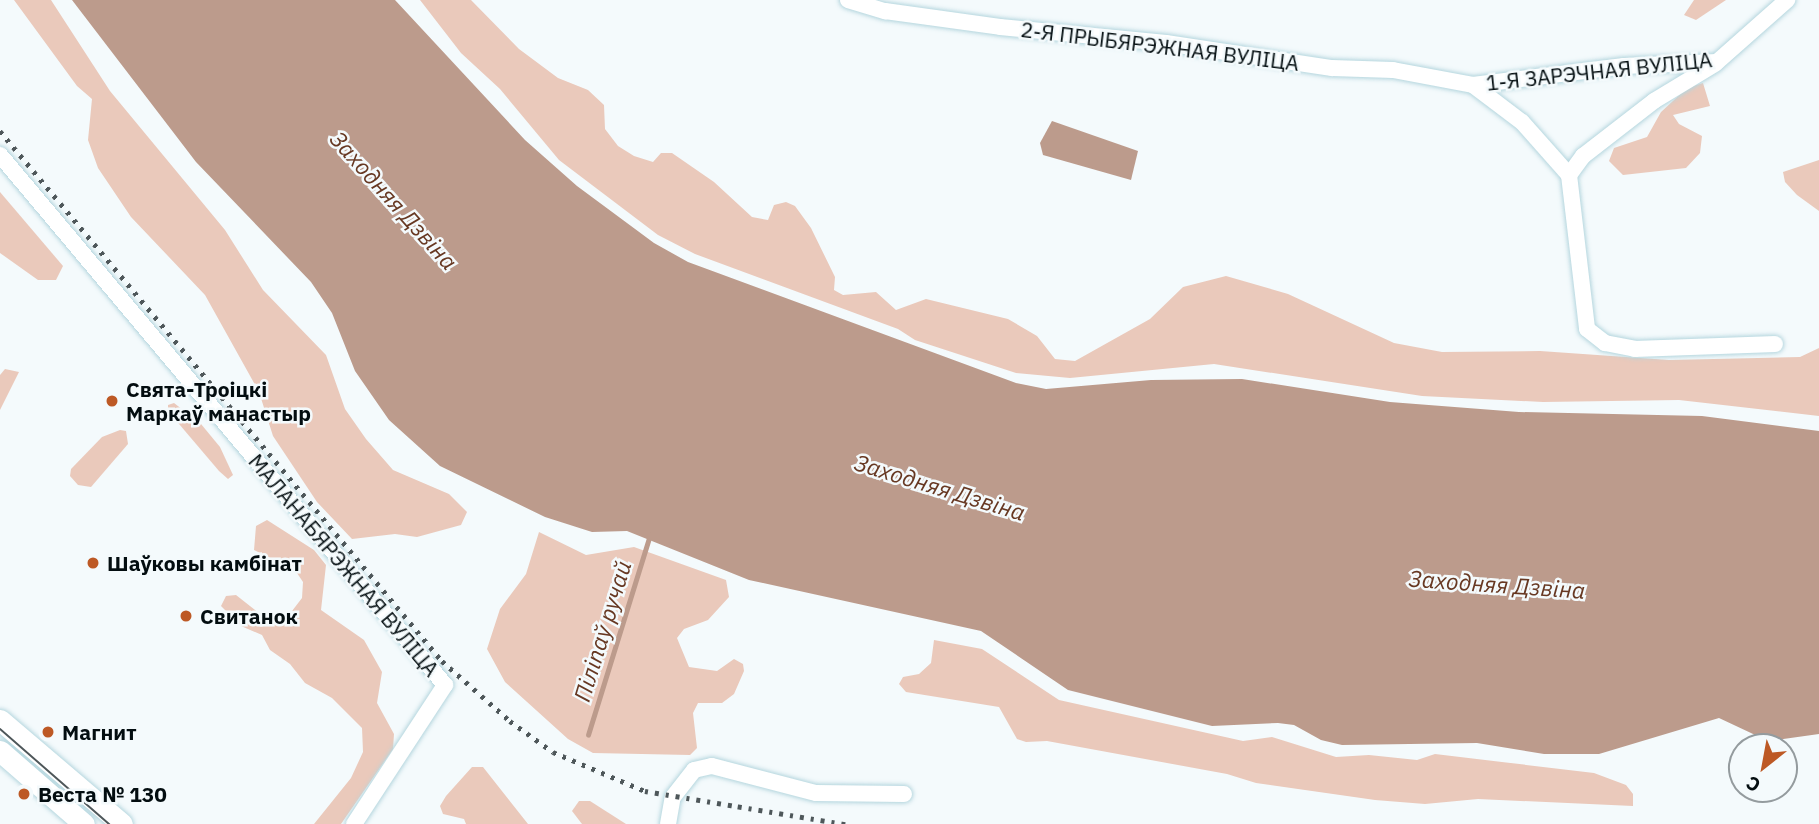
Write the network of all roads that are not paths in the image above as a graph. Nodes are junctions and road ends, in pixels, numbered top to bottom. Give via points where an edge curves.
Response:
1 (848, 0) edge
2 (1787, 0) edge
3 (1717, 62) junction
4 (1472, 85) junction
5 (0, 155) edge
6 (1569, 175) junction
7 (1775, 344) dead end
8 (0, 719) edge
9 (0, 751) edge
10 (86, 794) junction
11 (904, 794) dead end
12 (77, 818) edge
13 (122, 824) edge
14 (354, 824) edge
15 (667, 824) edge

1 - 4 street, 2-Я ПРЫБЯРЭЖНАЯ ВУЛІЦА via 886,11 974,23 1166,43 1332,68 1393,70
2 - 3 street, 1-Я ЗАРЭЧНАЯ ВУЛІЦА
3 - 4 street, 1-Я ЗАРЭЧНАЯ ВУЛІЦА via 1624,66
3 - 6 street via 1654,101 1583,156
4 - 6 street via 1522,122
5 - 14 street, МАЛАНАБЯРЭЖНАЯ ВУЛІЦА via 445,685
6 - 7 street via 1590,335 1635,349
8 - 10 main road
9 - 12 main road
10 - 12 street
10 - 13 main road
11 - 15 street via 816,793 712,766 694,770 673,797

